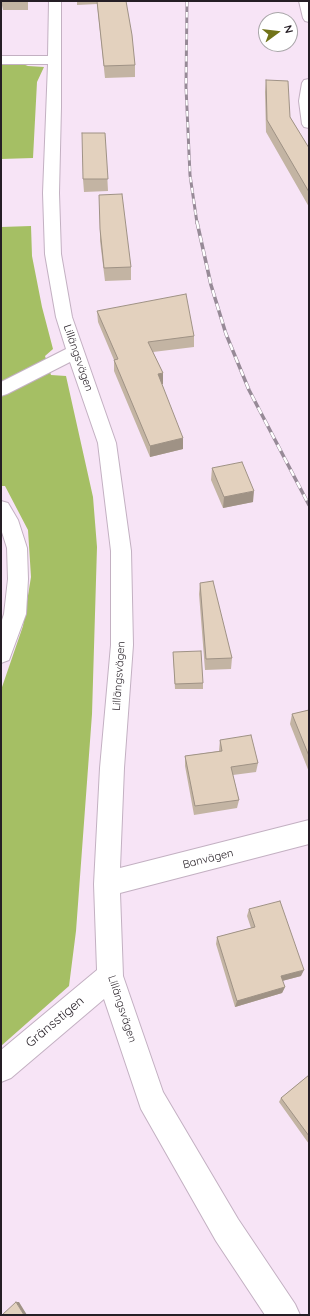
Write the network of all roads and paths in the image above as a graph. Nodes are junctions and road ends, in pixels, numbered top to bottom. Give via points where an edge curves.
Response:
1 (55, 1) edge
2 (305, 1) edge
3 (309, 18) edge
4 (1, 60) edge
5 (54, 60) junction
6 (309, 83) edge
7 (309, 124) edge
8 (75, 352) junction
9 (1, 390) edge
10 (1, 508) edge
11 (1, 654) edge
12 (309, 832) edge
13 (107, 884) junction
14 (110, 976) junction
15 (1, 1068) edge
16 (284, 1315) edge

1 - 5 street, Lillängsvägen
2 - 3 street
4 - 5 street
5 - 8 street, Lillängsvägen via 51,214 53,254 64,317
6 - 7 street via 306,101
8 - 9 street
8 - 13 street, Lillängsvägen via 107,443 122,551 122,645 112,768
10 - 11 street via 8,520 17,548 18,579 15,614
12 - 13 street, Banvägen
13 - 14 street, Lillängsvägen
14 - 15 street, Gränsstigen
14 - 16 street, Lillängsvägen via 152,1099 227,1230

